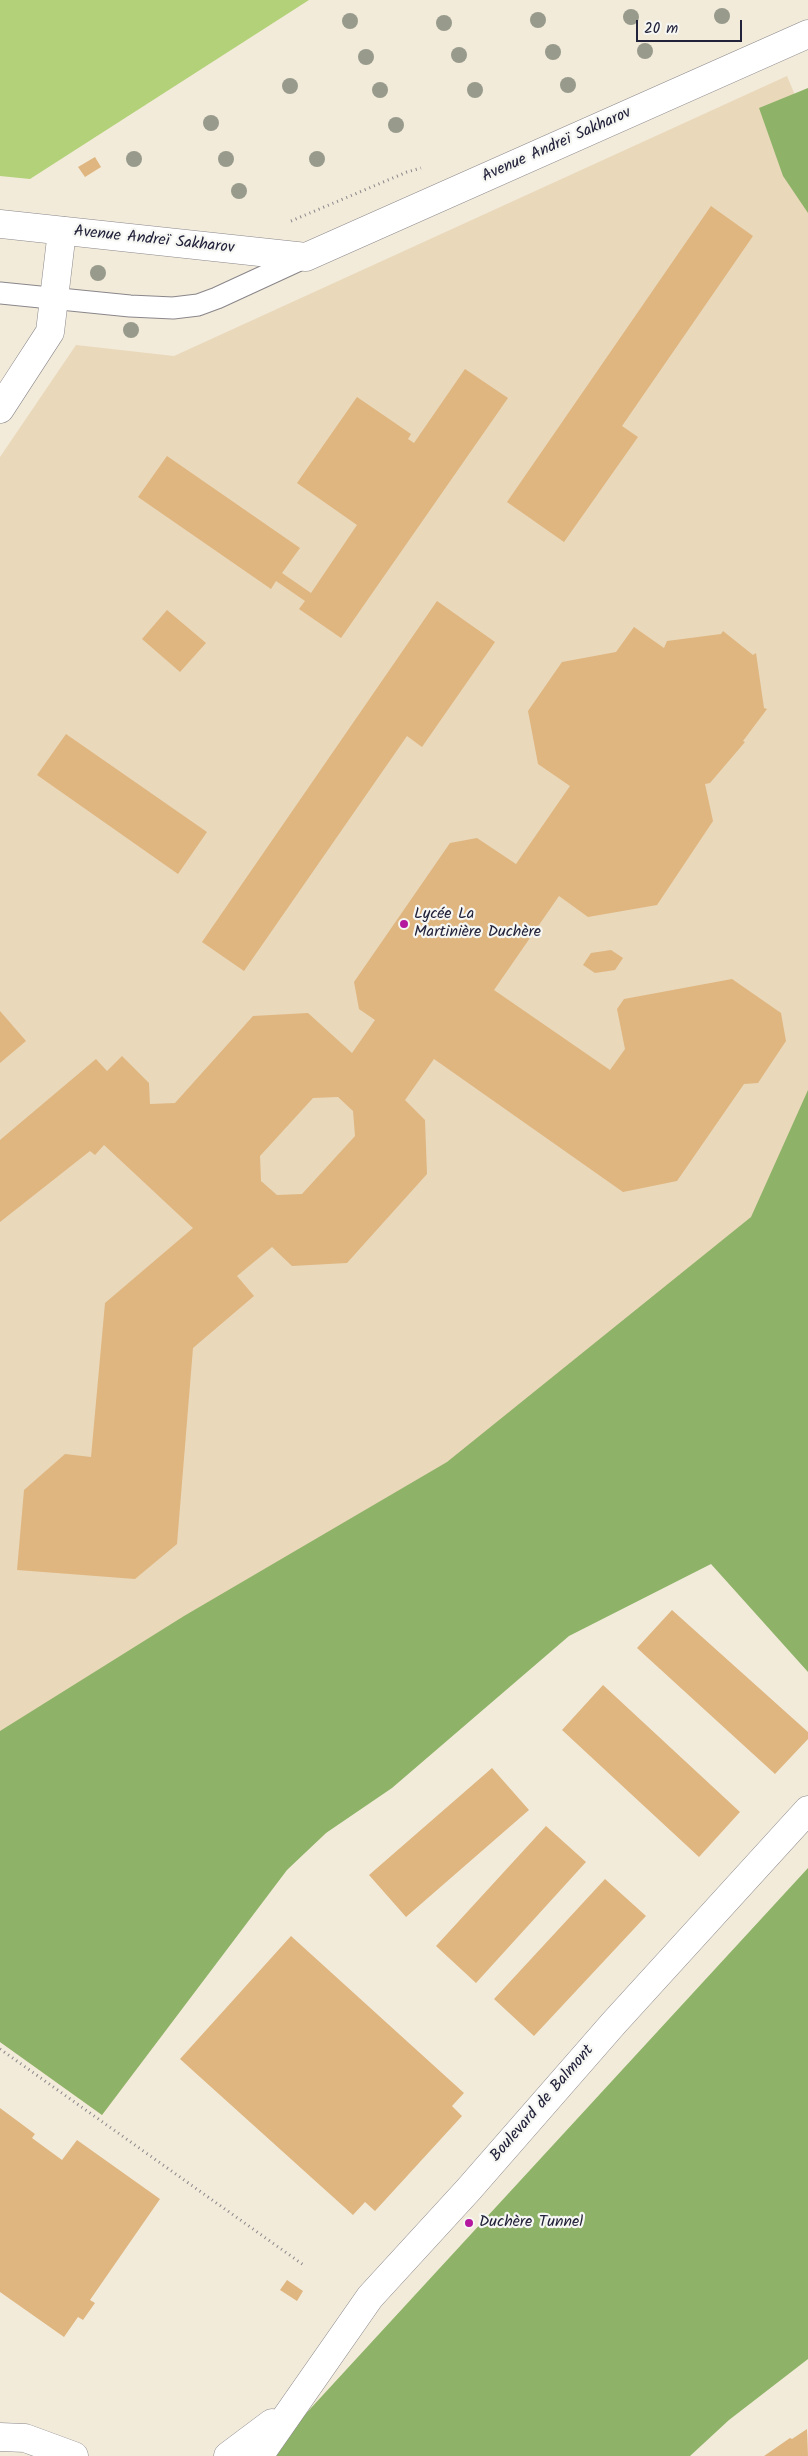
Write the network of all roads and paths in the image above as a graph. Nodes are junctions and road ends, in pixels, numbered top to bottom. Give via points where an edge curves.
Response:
1 (808, 34) edge
2 (0, 224) edge
3 (62, 231) junction
4 (306, 257) junction
5 (0, 293) edge
6 (55, 299) junction
7 (0, 409) edge
8 (808, 1810) edge
9 (0, 2049) edge
10 (305, 2266) dead end
11 (290, 2408) junction
12 (0, 2438) edge
13 (74, 2456) edge
14 (228, 2456) edge
15 (259, 2456) edge

1 - 4 street, Avenue Andreï Sakharov
2 - 3 street, Avenue Andreï Sakharov
3 - 4 street, Avenue Andreï Sakharov
3 - 6 street
4 - 6 lane, Avenue Andreï Sakharov via 198,305 173,308
5 - 6 lane, Avenue Andreï Sakharov
6 - 7 street via 50,332
8 - 11 street, Boulevard de Balmont via 370,2297
9 - 10 path
11 - 14 street, Boulevard de Balmont
11 - 15 street, Boulevard de Balmont
12 - 13 street via 25,2438

